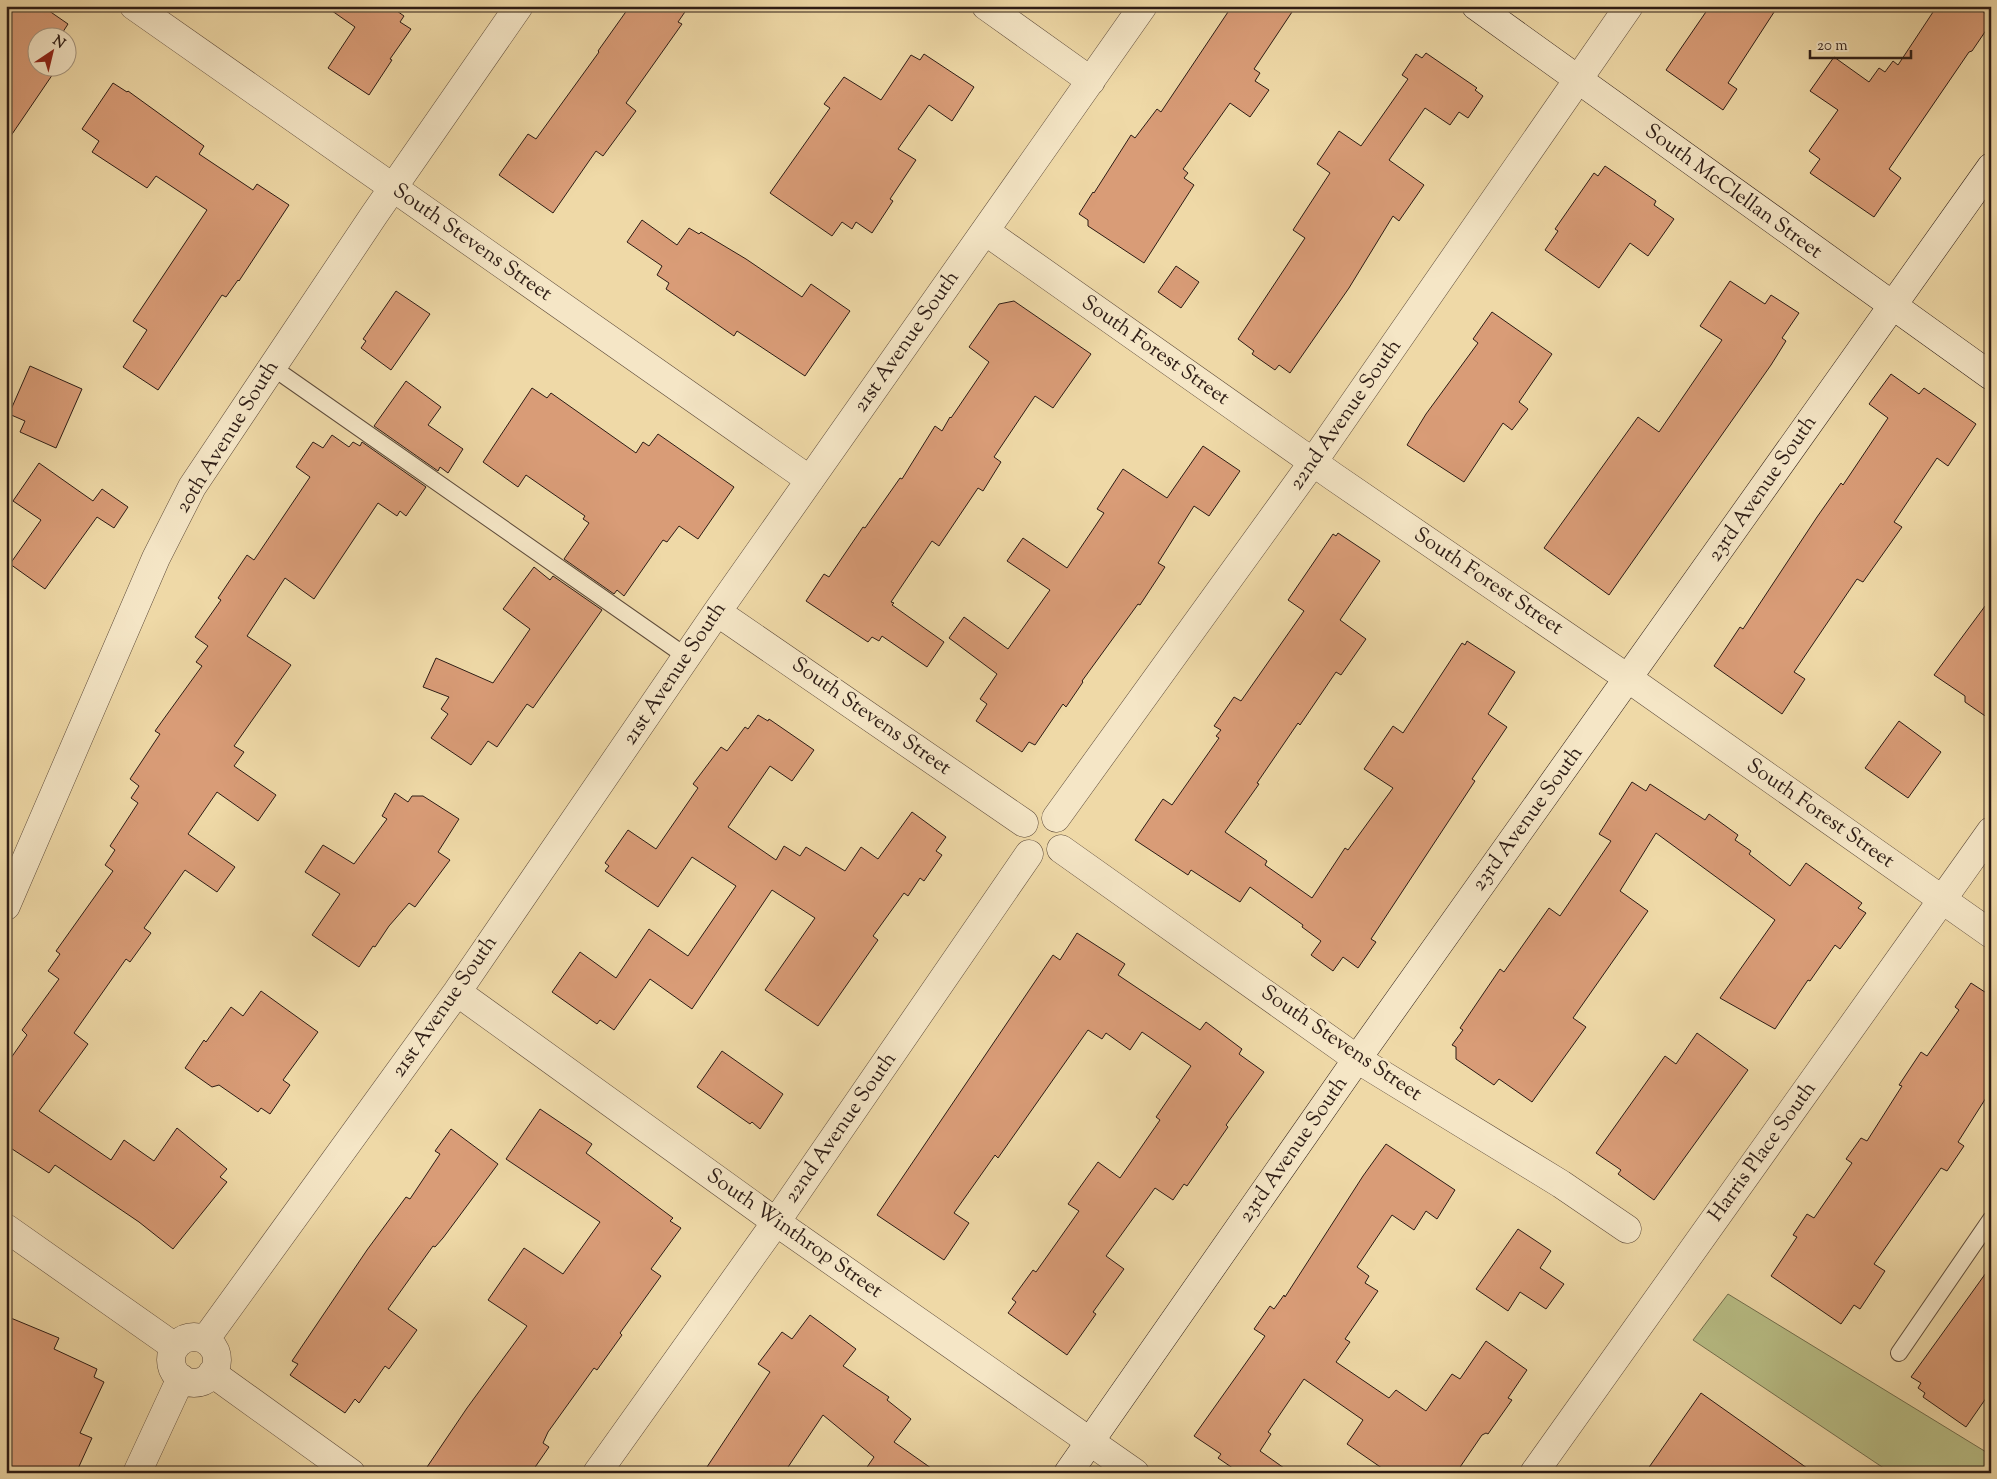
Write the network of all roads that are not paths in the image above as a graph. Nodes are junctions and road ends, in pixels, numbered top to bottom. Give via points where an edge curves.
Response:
1 (134, 6) edge
2 (519, 6) edge
3 (986, 6) edge
4 (1143, 6) edge
5 (1476, 6) edge
6 (1628, 6) edge
7 (1577, 80) junction
8 (1091, 81) junction
9 (1991, 167) edge
10 (393, 187) junction
11 (985, 231) junction
12 (1892, 306) junction
13 (272, 367) junction
14 (1991, 376) edge
15 (1313, 462) junction
16 (810, 480) junction
17 (717, 612) junction
18 (687, 657) junction
19 (1629, 679) junction
20 (1056, 818) junction
21 (1024, 823) junction
22 (1991, 831) edge
23 (1061, 849) junction
24 (1029, 854) junction
25 (1943, 900) junction
26 (6, 906) edge
27 (1991, 934) edge
28 (457, 992) junction
29 (1357, 1059) junction
30 (1991, 1219) edge
31 (776, 1222) junction
32 (6, 1228) edge
33 (1627, 1229) dead end
34 (206, 1340) junction
35 (175, 1347) junction
36 (1899, 1353) dead end
37 (212, 1373) junction
38 (180, 1378) junction
39 (1090, 1441) junction
40 (137, 1473) edge
41 (351, 1473) edge
42 (597, 1473) edge
43 (1068, 1473) edge
44 (1134, 1473) edge
45 (1534, 1473) edge

1 - 10 street, South Stevens Street
2 - 10 street, 20th Avenue South
3 - 8 street
4 - 8 street, 21st Avenue South
5 - 7 street, South McClellan Street
6 - 7 street, 22nd Avenue South
7 - 12 street, South McClellan Street
7 - 15 street, 22nd Avenue South
8 - 11 street, 21st Avenue South
9 - 12 street, 23rd Avenue South
10 - 13 street, 20th Avenue South
10 - 16 street, South Stevens Street
11 - 15 street, South Forest Street
11 - 16 street, 21st Avenue South
12 - 14 street, South McClellan Street
12 - 19 street, 23rd Avenue South
13 - 18 lane
13 - 26 street, 20th Avenue South via 192,487 156,558
15 - 19 street, South Forest Street
15 - 20 street, 22nd Avenue South
16 - 17 street, 21st Avenue South
17 - 18 street, 21st Avenue South
17 - 21 street, South Stevens Street
18 - 28 street, 21st Avenue South
19 - 25 street, South Forest Street
19 - 29 street, 23rd Avenue South
20 - 21 street via 1039,813
20 - 23 street via 1066,836
21 - 24 street via 1020,840
22 - 25 street, Harris Place South
23 - 24 street via 1047,859
23 - 29 street, South Stevens Street
24 - 31 street, 22nd Avenue South
25 - 27 street, South Forest Street
25 - 45 street, Harris Place South
28 - 31 street, South Winthrop Street
28 - 34 street, 21st Avenue South
29 - 33 street, South Stevens Street via 1561,1184
29 - 39 street, 23rd Avenue South
30 - 36 lane
31 - 39 street, South Winthrop Street
31 - 42 street, 22nd Avenue South
32 - 35 street
34 - 35 street via 191,1337
34 - 37 street via 215,1352
35 - 38 street via 171,1363
37 - 38 street via 198,1382
37 - 41 street
38 - 40 street
39 - 43 street, 23rd Avenue South
39 - 44 street, South Winthrop Street

